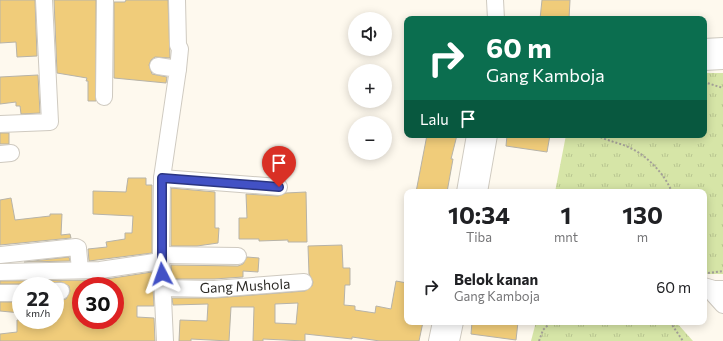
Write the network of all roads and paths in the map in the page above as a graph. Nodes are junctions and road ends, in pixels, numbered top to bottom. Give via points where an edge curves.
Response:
1 (44, 0) edge
2 (105, 0) edge
3 (177, 0) edge
4 (495, 0) edge
5 (496, 16) edge
6 (723, 46) edge
7 (707, 47) edge
8 (723, 61) edge
9 (707, 62) edge
10 (158, 66) dead end
11 (178, 69) junction
12 (707, 83) edge
13 (723, 88) edge
14 (104, 97) dead end
15 (0, 124) edge
16 (474, 138) edge
17 (488, 138) edge
18 (602, 138) edge
19 (162, 178) junction
20 (279, 187) dead end
21 (466, 189) edge
22 (480, 189) edge
23 (671, 189) edge
24 (0, 255) edge
25 (238, 256) dead end
26 (161, 258) junction
27 (80, 270) junction
28 (723, 271) edge
29 (0, 272) edge
30 (707, 272) edge
31 (32, 277) edge
32 (53, 277) edge
33 (304, 282) dead end
34 (163, 288) junction
35 (714, 288) edge
36 (0, 293) edge
37 (12, 293) edge
38 (723, 305) edge
39 (440, 325) edge
40 (454, 325) edge
41 (548, 325) edge
42 (672, 325) edge
43 (165, 341) edge
44 (437, 341) edge
45 (451, 341) edge
46 (539, 341) edge
47 (683, 341) edge

1 - 15 street via 51,119 48,123
2 - 14 street
3 - 11 street via 180,49
4 - 5 street
6 - 7 street
8 - 9 street
10 - 11 street
11 - 19 street
12 - 13 path
16 - 21 street
17 - 22 street
18 - 23 path via 627,146 643,155 668,182
19 - 20 street
19 - 26 street
24 - 27 street via 76,247
25 - 26 street
26 - 27 street via 100,270
26 - 34 street
27 - 32 street
28 - 30 path
29 - 31 street
33 - 34 street, Gang Mushola via 214,288
34 - 43 street
35 - 38 street via 718,300
36 - 37 street
39 - 44 street
40 - 45 street
41 - 46 path
42 - 47 path

